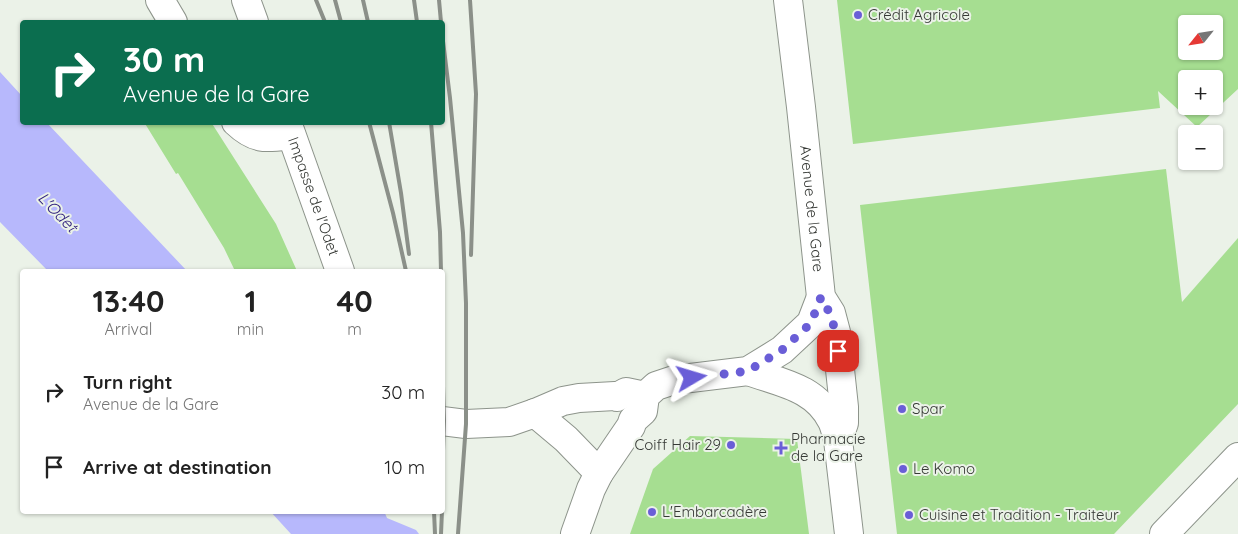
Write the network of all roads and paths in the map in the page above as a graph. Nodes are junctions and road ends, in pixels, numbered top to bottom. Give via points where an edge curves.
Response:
1 (160, 0) edge
2 (246, 0) edge
3 (788, 0) edge
4 (172, 20) edge
5 (253, 20) edge
6 (240, 125) edge
7 (289, 129) edge
8 (339, 269) edge
9 (821, 297) junction
10 (748, 371) junction
11 (645, 396) junction
12 (535, 413) junction
13 (445, 421) edge
14 (838, 440) junction
15 (1238, 457) edge
16 (598, 472) junction
17 (575, 534) edge
18 (849, 534) edge
19 (1164, 534) edge

1 - 4 main road
2 - 5 main road
3 - 9 main road, Avenue de la Gare
6 - 7 main road via 248,132 267,138
7 - 8 main road, Impasse de l'Odet
9 - 10 main road via 811,323 782,350
9 - 14 main road, Avenue de la Gare via 831,313 836,332 844,407 844,423
10 - 11 main road via 674,380 656,386
10 - 14 main road via 800,389 815,398 826,410
11 - 12 main road via 626,392 618,397 579,398
11 - 16 main road via 643,411 633,420
12 - 13 main road via 509,422
12 - 16 main road
14 - 18 main road, Avenue de la Gare
15 - 19 main road
16 - 17 main road

